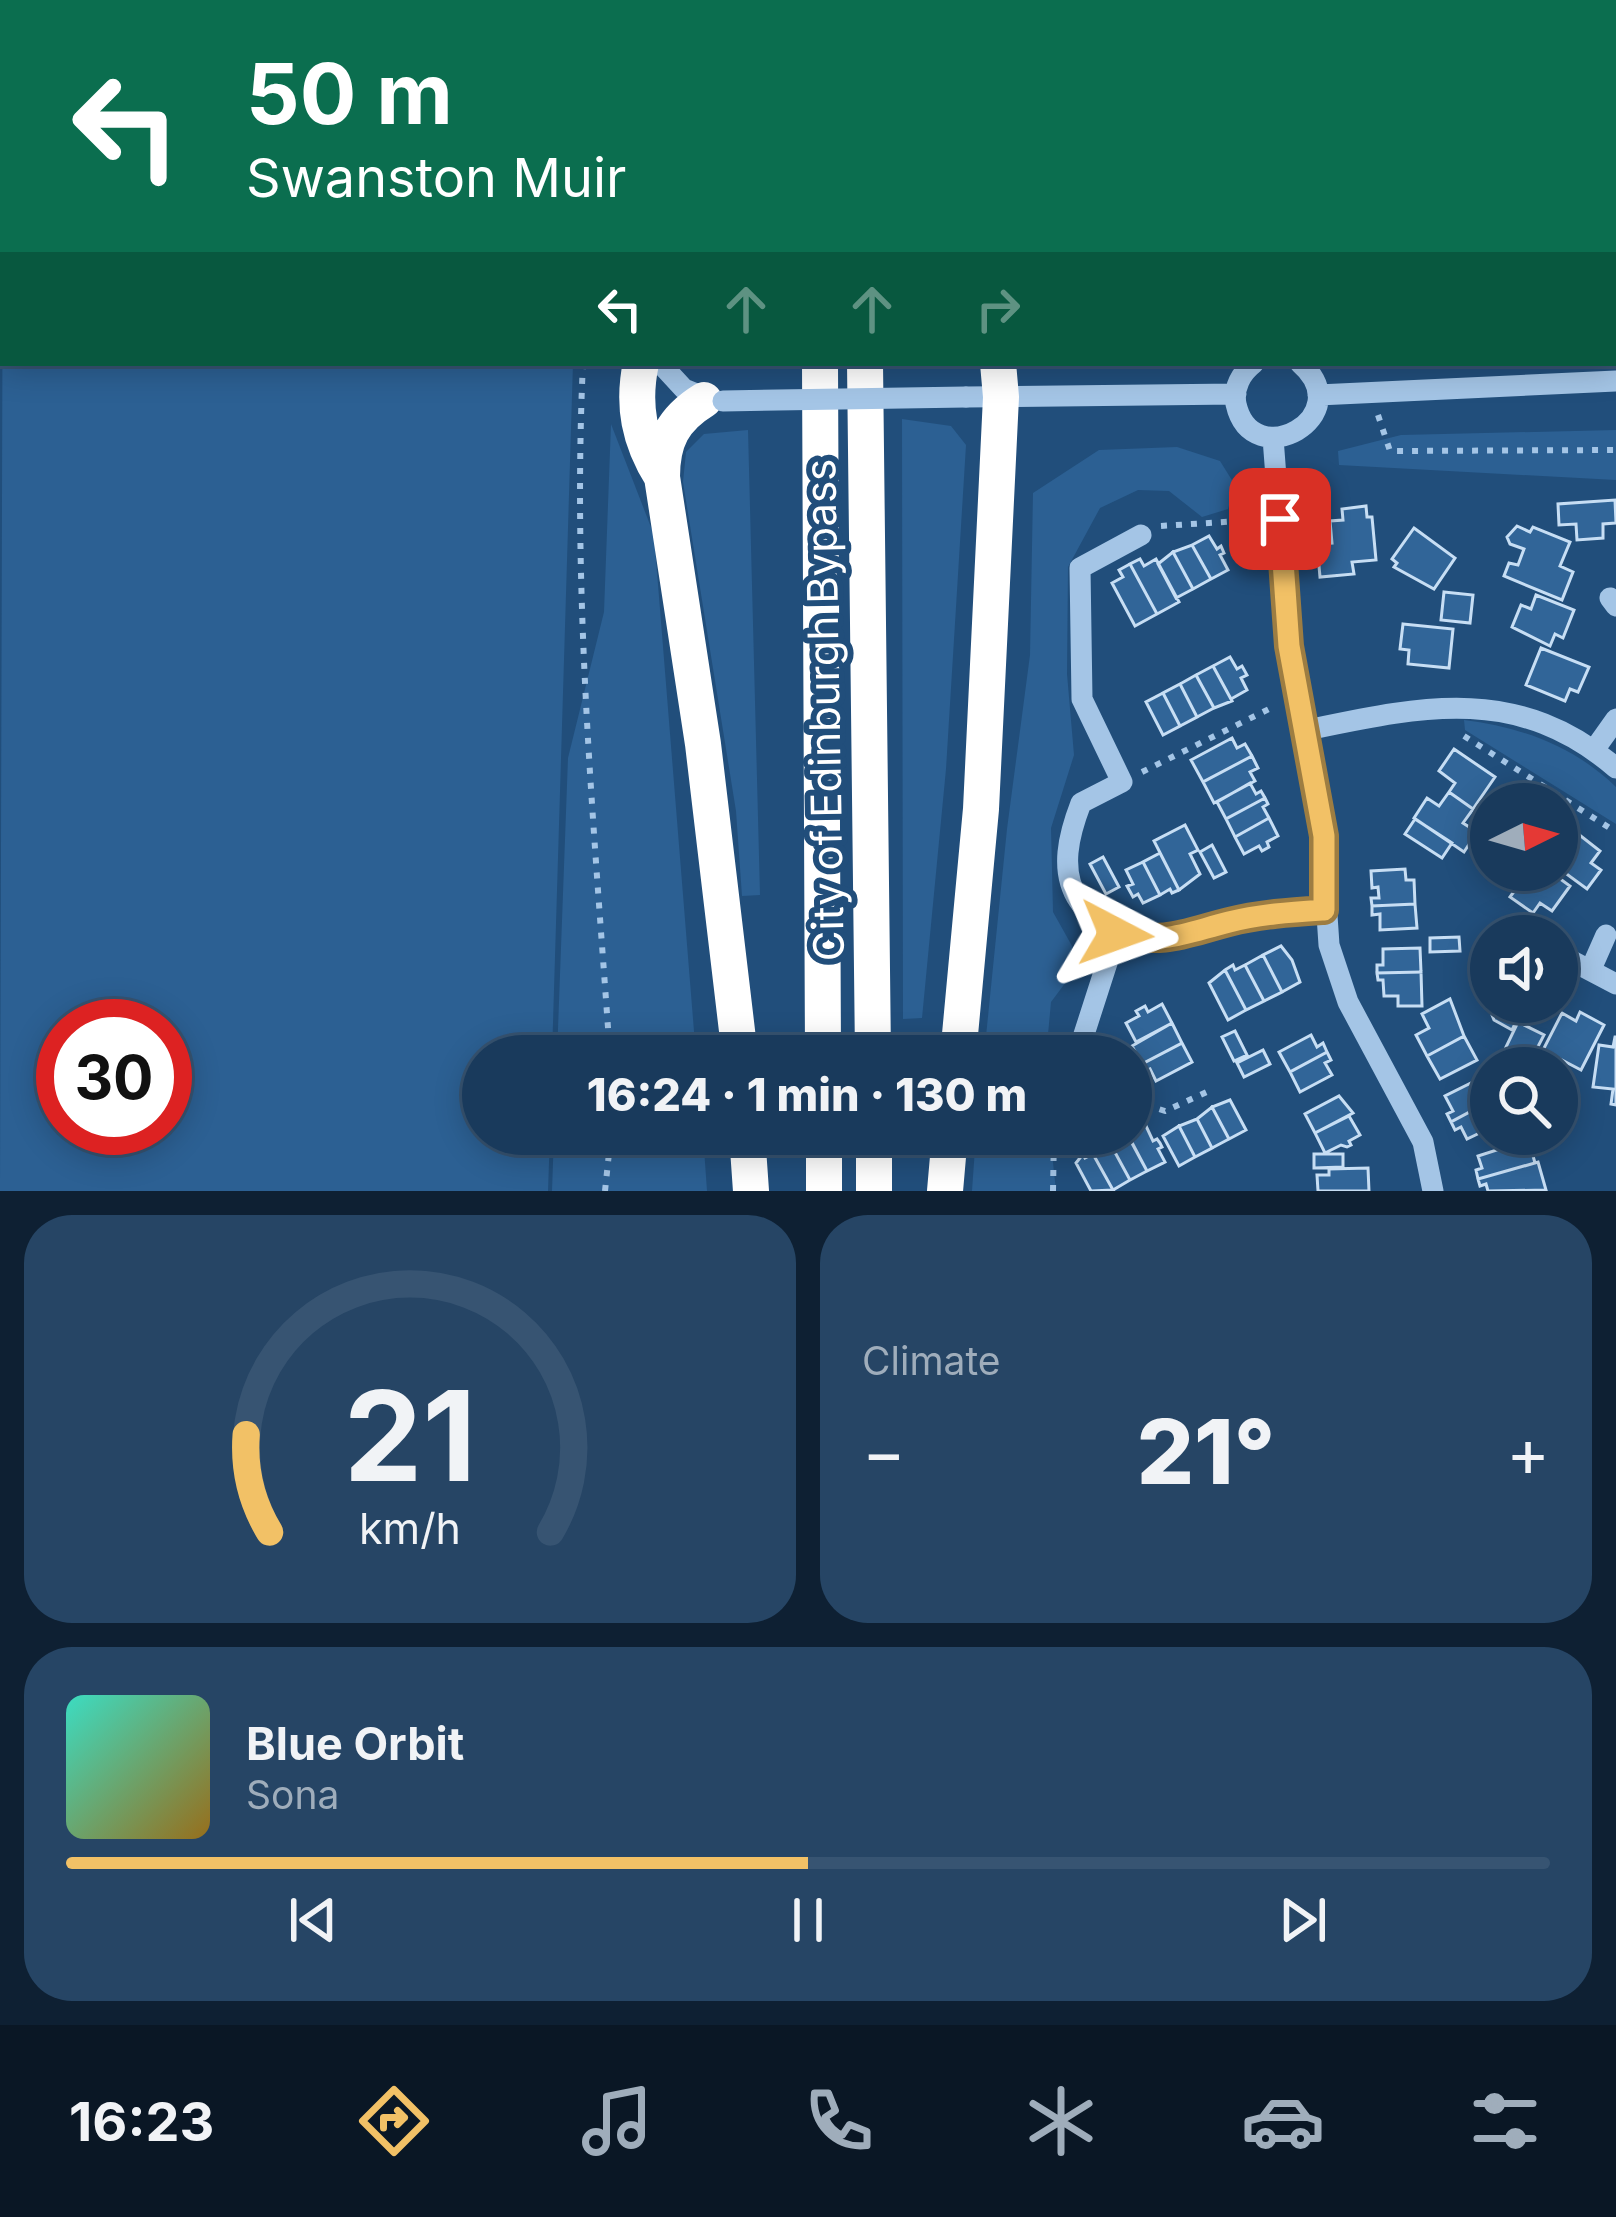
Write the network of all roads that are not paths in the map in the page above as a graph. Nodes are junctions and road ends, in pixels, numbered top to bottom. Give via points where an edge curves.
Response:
1 (641, 366) edge
2 (662, 366) edge
3 (820, 366) edge
4 (865, 366) edge
5 (1251, 366) edge
6 (1302, 366) edge
7 (1616, 381) edge
8 (988, 386) edge
9 (1235, 394) junction
10 (1318, 394) junction
11 (713, 400) junction
12 (1273, 438) junction
13 (662, 477) junction
14 (1142, 535) road end
15 (1616, 718) edge
16 (1307, 730) junction
17 (1594, 750) junction
18 (1616, 768) edge
19 (1324, 910) junction
20 (1116, 934) junction
21 (1606, 935) dead end
22 (1578, 963) edge
23 (1591, 969) junction
24 (1616, 984) edge
25 (738, 1035) edge
26 (823, 1035) edge
27 (873, 1035) edge
28 (960, 1035) edge
29 (1084, 1035) edge
30 (748, 1155) edge
31 (824, 1155) edge
32 (874, 1155) edge
33 (948, 1155) edge
34 (751, 1191) edge
35 (824, 1191) edge
36 (874, 1191) edge
37 (945, 1191) edge
38 (1433, 1191) edge

1 - 13 highway via 637,417
2 - 11 street
3 - 26 highway, City of Edinburgh Bypass
4 - 27 highway, City of Edinburgh Bypass
5 - 9 street
6 - 10 street
7 - 10 street
8 - 9 street
8 - 11 street, bridge
8 - 28 highway via 981,809
9 - 12 street via 1250,428
10 - 12 street via 1300,431
11 - 13 highway via 684,412 671,429
12 - 16 street via 1289,646
13 - 25 highway
14 - 20 street via 1080,568 1082,699 1122,782 1081,803 1068,868 1082,905
15 - 17 street
16 - 17 street via 1453,706 1540,722
16 - 19 street via 1324,836
17 - 18 street
19 - 20 street via 1229,922 1179,938
19 - 38 street via 1348,1002 1423,1142
20 - 29 street
21 - 23 street
22 - 23 street
23 - 24 street
30 - 34 highway
31 - 35 highway
32 - 36 highway
33 - 37 highway

